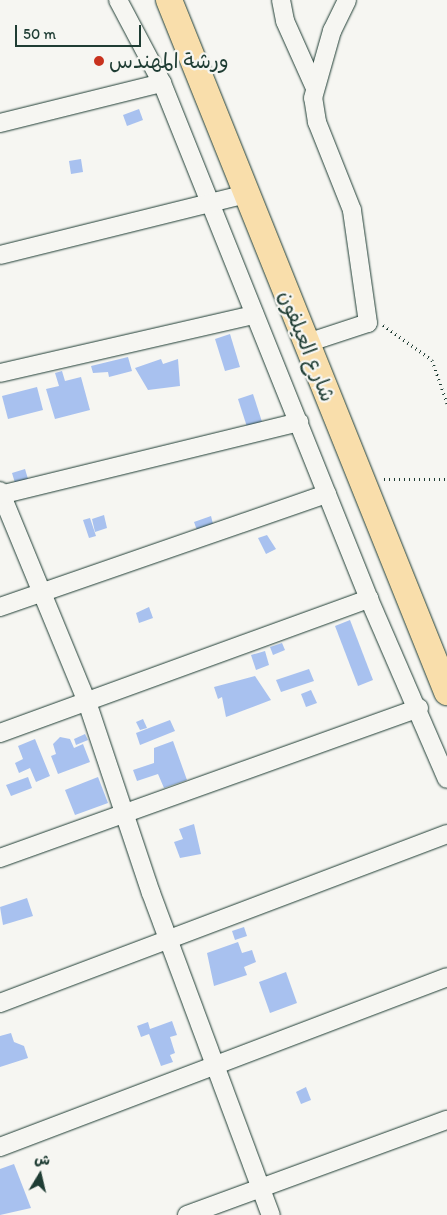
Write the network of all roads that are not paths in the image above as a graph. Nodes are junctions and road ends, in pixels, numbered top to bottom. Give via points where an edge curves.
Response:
1 (118, 0) edge
2 (169, 0) edge
3 (281, 0) edge
4 (347, 0) edge
5 (162, 83) junction
6 (315, 88) junction
7 (0, 123) edge
8 (246, 194) junction
9 (208, 203) junction
10 (0, 255) edge
11 (254, 315) junction
12 (307, 343) junction
13 (0, 373) edge
14 (299, 422) junction
15 (0, 494) edge
16 (327, 494) junction
17 (42, 594) junction
18 (369, 599) junction
19 (0, 608) edge
20 (447, 692) edge
21 (87, 702) junction
22 (419, 708) junction
23 (0, 733) edge
24 (447, 779) edge
25 (124, 814) junction
26 (447, 834) edge
27 (0, 858) edge
28 (168, 940) junction
29 (447, 977) edge
30 (0, 1003) edge
31 (213, 1063) junction
32 (447, 1120) edge
33 (0, 1147) edge
34 (261, 1189) junction
35 (187, 1215) edge
36 (271, 1215) edge

1 - 5 street
2 - 8 highway, شارع العيلفون
3 - 6 street via 284,20
4 - 6 street
5 - 7 street
5 - 9 street
6 - 12 street via 317,122 352,210 368,323
8 - 9 street
8 - 12 highway, شارع العيلفون
9 - 10 street
9 - 11 street
11 - 13 street
11 - 14 street
12 - 20 highway, شارع العيلفون
14 - 15 street
14 - 16 street
15 - 17 street
16 - 17 street
16 - 18 street
17 - 19 street
17 - 21 street
18 - 21 street
18 - 22 street
21 - 23 street
21 - 25 street
22 - 24 street
22 - 25 street
25 - 27 street
25 - 28 street
26 - 28 street
28 - 30 street
28 - 31 street
29 - 31 street
31 - 33 street
31 - 34 street
32 - 34 street
34 - 35 street
34 - 36 street

